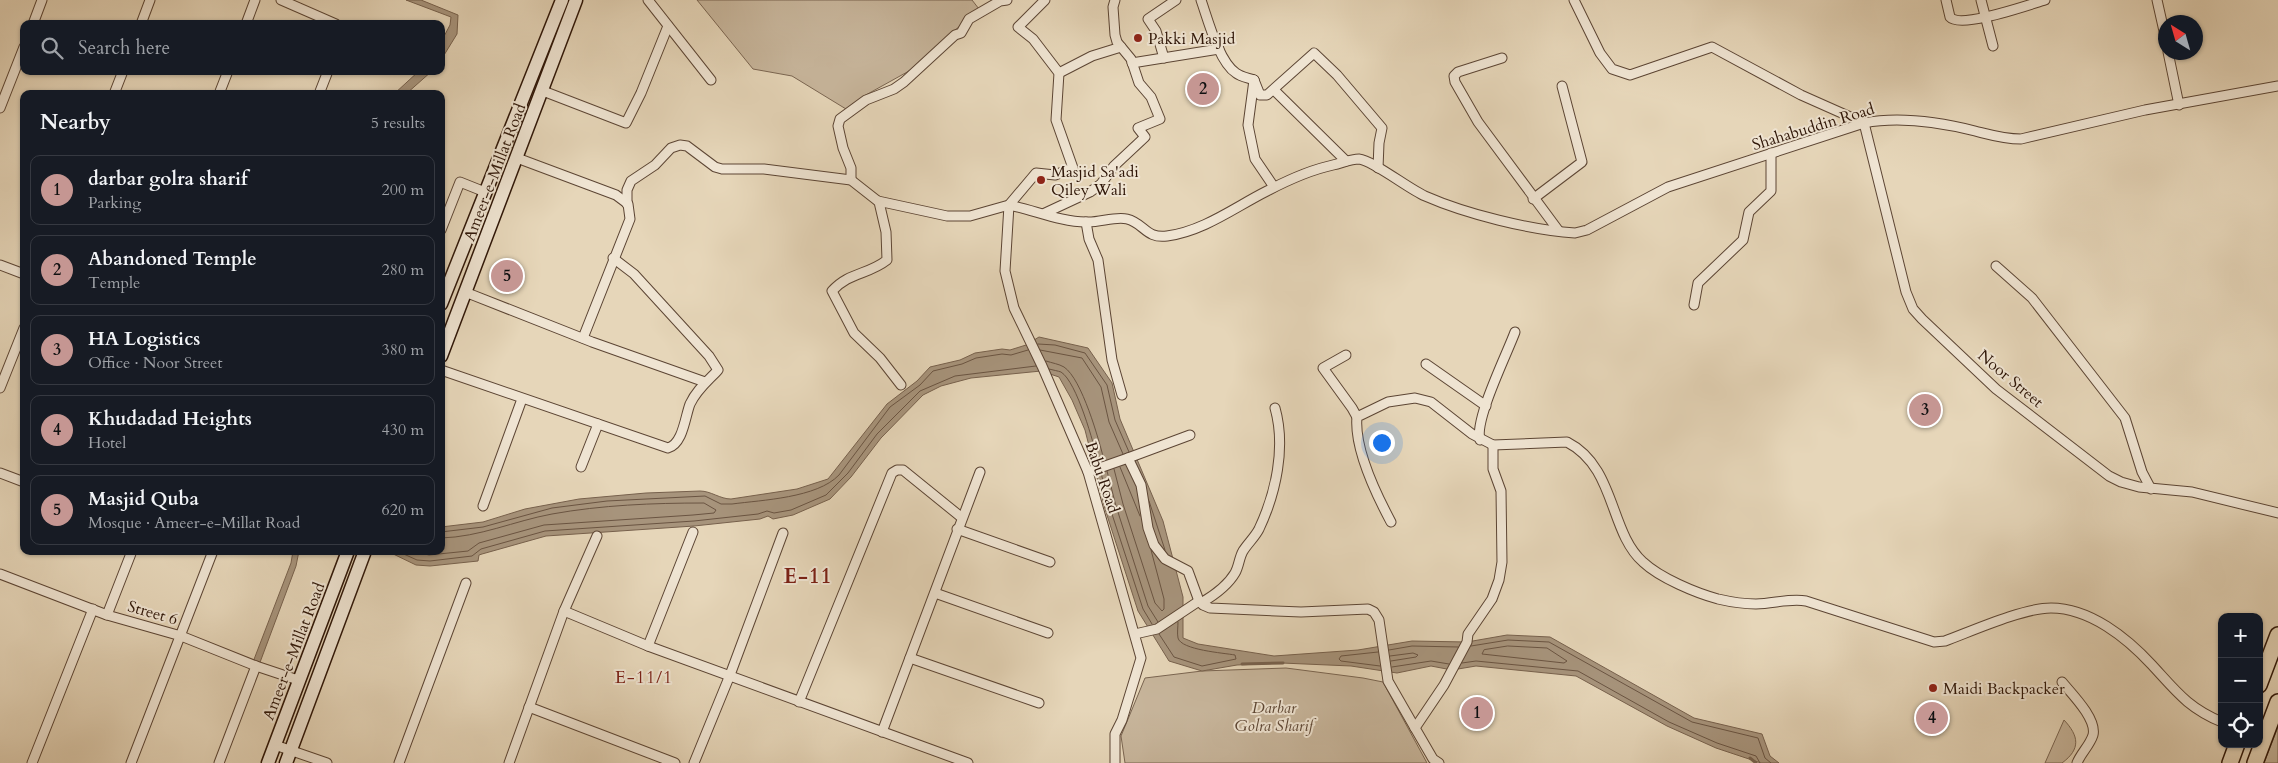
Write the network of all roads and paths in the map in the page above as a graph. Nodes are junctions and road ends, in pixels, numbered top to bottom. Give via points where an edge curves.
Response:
1 (42, 0) edge
2 (150, 0) edge
3 (255, 0) edge
4 (281, 0) edge
5 (562, 0) edge
6 (576, 0) edge
7 (648, 0) edge
8 (1007, 0) edge
9 (1045, 0) edge
10 (1115, 0) edge
11 (1176, 0) edge
12 (1201, 0) edge
13 (1574, 0) edge
14 (1946, 0) edge
15 (1981, 0) edge
16 (2044, 0) edge
17 (2157, 0) edge
18 (2160, 15) edge
19 (1985, 17) junction
20 (34, 20) edge
21 (142, 20) edge
22 (248, 20) edge
23 (327, 20) edge
24 (668, 26) junction
25 (1992, 46) dead end
26 (1121, 47) junction
27 (1220, 49) junction
28 (20, 57) edge
29 (1164, 58) junction
30 (1502, 58) dead end
31 (2170, 60) edge
32 (1132, 63) junction
33 (1059, 74) junction
34 (121, 75) edge
35 (226, 75) edge
36 (326, 75) edge
37 (711, 80) dead end
38 (1254, 80) junction
39 (1562, 86) dead end
40 (2278, 86) edge
41 (116, 90) edge
42 (221, 90) edge
43 (321, 90) edge
44 (1274, 90) junction
45 (543, 91) junction
46 (2179, 105) junction
47 (0, 108) edge
48 (1864, 123) junction
49 (1771, 153) junction
50 (517, 158) junction
51 (1346, 161) junction
52 (1378, 168) junction
53 (851, 180) junction
54 (1274, 188) junction
55 (485, 192) junction
56 (501, 198) junction
57 (1533, 199) junction
58 (878, 201) junction
59 (627, 204) junction
60 (1009, 205) junction
61 (1045, 213) junction
62 (445, 220) edge
63 (1086, 222) junction
64 (1558, 230) junction
65 (613, 258) junction
66 (0, 265) edge
67 (1996, 266) dead end
68 (20, 272) edge
69 (465, 292) junction
70 (445, 294) edge
71 (1694, 305) dead end
72 (1515, 332) dead end
73 (20, 338) edge
74 (583, 338) junction
75 (445, 345) edge
76 (1346, 356) dead end
77 (1426, 364) dead end
78 (445, 371) edge
79 (705, 382) junction
80 (901, 385) dead end
81 (0, 388) edge
82 (1122, 394) dead end
83 (522, 398) junction
84 (1486, 406) junction
85 (1275, 408) dead end
86 (1357, 418) junction
87 (598, 424) junction
88 (1190, 435) dead end
89 (1480, 440) junction
90 (1493, 445) junction
91 (1128, 458) junction
92 (581, 467) dead end
93 (980, 472) dead end
94 (1088, 472) junction
95 (0, 473) edge
96 (20, 480) edge
97 (2152, 489) junction
98 (483, 506) dead end
99 (2278, 513) edge
100 (961, 517) junction
101 (1391, 522) dead end
102 (957, 529) junction
103 (693, 532) dead end
104 (783, 533) dead end
105 (597, 536) dead end
106 (130, 555) edge
107 (211, 555) edge
108 (346, 555) edge
109 (364, 555) edge
110 (1050, 562) dead end
111 (1, 578) edge
112 (466, 583) dead end
113 (935, 593) junction
114 (1200, 602) junction
115 (93, 609) junction
116 (564, 611) junction
117 (107, 615) junction
118 (1048, 633) dead end
119 (1135, 634) junction
120 (2278, 635) edge
121 (181, 636) junction
122 (648, 646) junction
123 (910, 658) junction
124 (256, 666) junction
125 (730, 674) junction
126 (2263, 674) edge
127 (298, 680) junction
128 (2062, 682) dead end
129 (799, 702) junction
130 (2278, 702) edge
131 (1039, 703) dead end
132 (529, 707) junction
133 (2218, 720) edge
134 (1415, 728) junction
135 (882, 732) junction
136 (2263, 735) edge
137 (275, 745) junction
138 (2236, 748) edge
139 (2259, 748) edge
140 (291, 750) junction
141 (32, 763) edge
142 (131, 763) edge
143 (218, 763) edge
144 (268, 763) edge
145 (286, 763) edge
146 (327, 763) edge
147 (399, 763) edge
148 (508, 763) edge
149 (675, 763) edge
150 (694, 763) edge
151 (968, 763) edge
152 (1114, 763) edge
153 (1439, 763) edge
154 (2077, 763) edge
155 (2230, 763) edge
156 (2255, 763) edge

1 - 20 street
2 - 21 street
3 - 22 street
4 - 23 street
5 - 55 main road, Ameer-e-Millat Road
6 - 45 main road, Ameer-e-Millat Road
7 - 24 street
8 - 53 street via 969,19 961,33 894,89 866,100 843,115 838,126 851,168
9 - 33 street via 1018,27 1033,39
10 - 26 street via 1115,35
11 - 29 street via 1148,19 1156,31
12 - 27 street
13 - 48 street via 1600,53 1612,69 1630,75 1712,46 1801,95
14 - 19 street via 1953,20
15 - 19 street
16 - 19 street
17 - 18 street
19 - 25 street
24 - 37 street
24 - 45 street via 642,93 626,123
26 - 32 street
26 - 33 street via 1092,56
27 - 29 street
27 - 38 street via 1232,70
28 - 47 street
29 - 32 street
30 - 57 street via 1458,72 1454,76 1455,82 1478,122
31 - 46 street
32 - 61 street via 1139,83 1151,97 1160,119 1138,128 1145,137 1114,166 1101,184
33 - 60 street via 1056,120 1073,168 1055,175 1036,173
34 - 41 street
35 - 42 street
36 - 43 street
38 - 44 street via 1260,95
38 - 54 street via 1248,125 1255,159
39 - 57 street via 1582,162
40 - 46 street, Shahabuddin Road
44 - 51 street
44 - 52 street via 1314,53 1382,128
45 - 50 main road, Ameer-e-Millat Road
46 - 48 street, Shahabuddin Road via 2021,139 2004,139 1904,120
48 - 49 street, Shahabuddin Road
48 - 97 street, Noor Street via 1913,309 1996,389 2109,476
49 - 64 street, Shahabuddin Road via 1668,187 1587,230 1575,233
49 - 71 street via 1771,191 1749,212 1743,240 1698,283
50 - 56 main road, Ameer-e-Millat Road
50 - 59 street via 616,195
51 - 52 street, Shahabuddin Road via 1360,159
51 - 54 street, Shahabuddin Road via 1317,169
52 - 64 street, Shahabuddin Road via 1403,185 1451,206 1492,218
53 - 58 street
53 - 59 street via 764,169 715,168 687,146 680,145 671,148 631,181
54 - 63 street, Shahabuddin Road via 1221,217 1168,236 1148,234 1126,218
55 - 56 main road
55 - 62 street via 460,182
55 - 70 main road, Ameer-e-Millat Road
56 - 69 main road, Ameer-e-Millat Road
57 - 64 street
58 - 60 street via 958,217
58 - 80 street via 886,232 887,260 873,270 844,280 832,291 854,333 880,358
59 - 65 street via 630,219
60 - 61 street, Shahabuddin Road
60 - 94 street, Babu Road via 1006,271 1014,308
61 - 63 street, Shahabuddin Road
63 - 82 street via 1098,260 1112,360
65 - 74 street
65 - 79 street via 634,274 709,356 718,370
66 - 68 street
67 - 97 street via 2032,298 2125,418 2142,472
69 - 74 street
69 - 75 main road, Ameer-e-Millat Road
72 - 84 street
73 - 81 street
74 - 79 street
76 - 86 street via 1323,368
77 - 84 street
78 - 83 street
79 - 87 street via 691,402 676,444 672,447
83 - 87 street
83 - 98 street
84 - 89 street via 1479,431
85 - 114 street via 1280,441 1266,509 1235,573 1216,592
86 - 89 street via 1388,402 1422,398
86 - 101 street via 1356,434 1361,453 1376,494
87 - 92 street
88 - 91 street
89 - 90 street
90 - 133 street via 1567,442 1577,447 1605,484 1627,539 1642,562 1668,579 1701,593 1757,604 1806,600 1934,642 2034,610 2050,608 2080,613 2129,641 2193,708
90 - 134 street via 1493,469 1501,491 1502,562 1499,580 1492,599 1468,634 1467,642 1439,693
91 - 94 street
91 - 114 street via 1141,485 1154,545 1165,559 1188,571
93 - 100 street
94 - 119 street, Babu Road
95 - 96 street
97 - 99 street, Noor Street via 2192,492
100 - 102 street
100 - 129 street via 902,470 892,473
102 - 110 street
102 - 113 street
103 - 122 street
104 - 125 street
105 - 116 street
106 - 117 street
107 - 121 street
108 - 127 main road, Ameer-e-Millat Road
109 - 140 main road, Ameer-e-Millat Road
111 - 115 street, Street 6
112 - 147 street
113 - 118 street
113 - 123 street
114 - 119 street via 1157,630
114 - 134 street via 1210,608 1280,612 1372,610 1379,620 1388,682
115 - 117 street, Street 6
115 - 141 street
116 - 122 street
116 - 132 street
117 - 121 street, Street 6
119 - 152 street, Babu Road via 1141,658 1115,734
120 - 126 main road
121 - 124 street, Street 6
121 - 142 street
122 - 125 street
123 - 131 street
123 - 135 street
124 - 127 street, Street 6
124 - 143 street
125 - 129 street
125 - 150 street
127 - 137 main road, Ameer-e-Millat Road
128 - 154 street via 2091,719 2093,728 2091,740
129 - 135 street
130 - 136 main road
132 - 148 street
132 - 149 street
134 - 153 street via 1433,759
135 - 151 street
137 - 140 street
137 - 144 main road, Ameer-e-Millat Road
138 - 155 main road
139 - 156 main road
140 - 145 main road, Ameer-e-Millat Road
140 - 146 street

